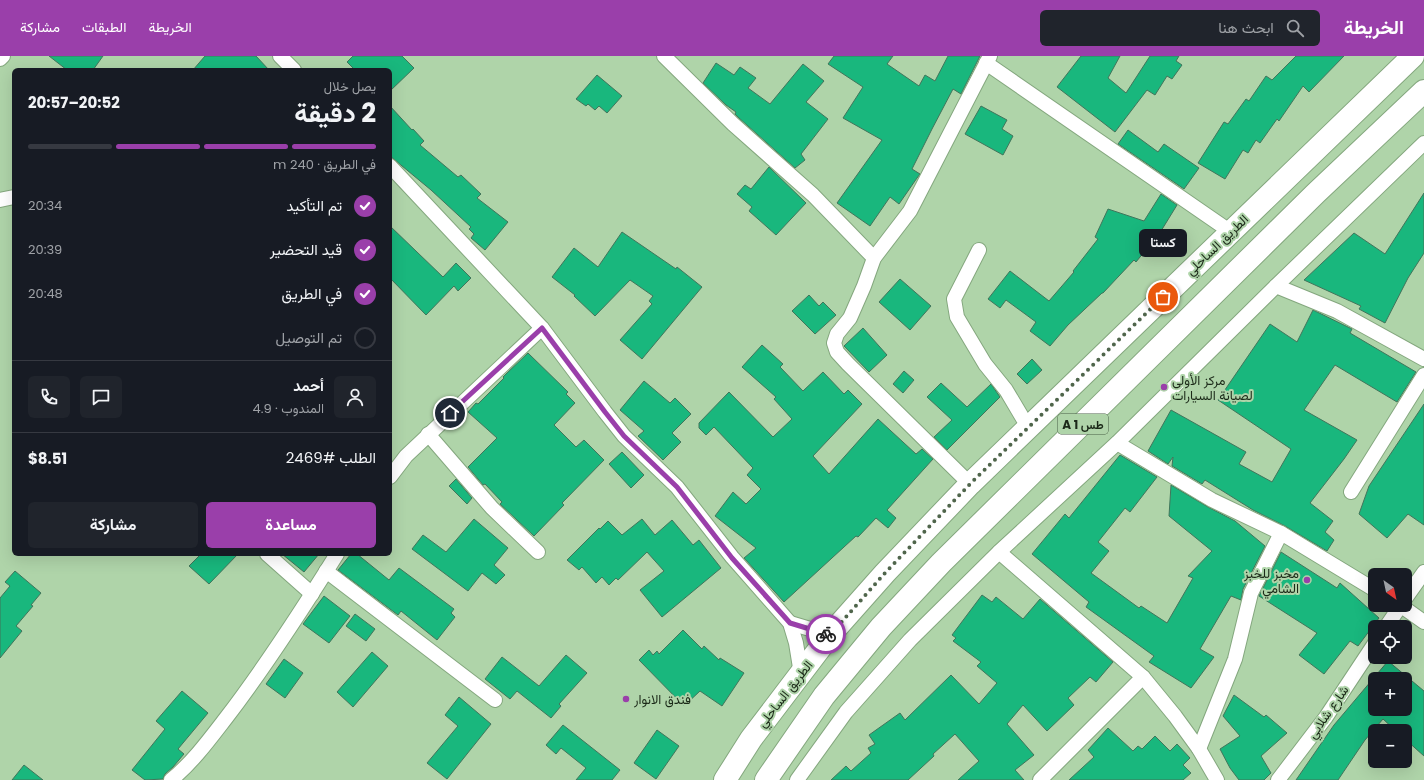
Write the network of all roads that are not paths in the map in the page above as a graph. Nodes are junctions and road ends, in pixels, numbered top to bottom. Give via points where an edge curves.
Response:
1 (3, 56) edge
2 (280, 56) edge
3 (664, 56) edge
4 (1399, 56) edge
5 (1413, 56) edge
6 (0, 60) edge
7 (988, 60) edge
8 (292, 68) edge
9 (1392, 77) junction
10 (1424, 91) edge
11 (1424, 143) edge
12 (392, 168) edge
13 (12, 197) edge
14 (0, 200) edge
15 (1230, 232) junction
16 (979, 250) dead end
17 (874, 258) junction
18 (1276, 286) junction
19 (542, 328) junction
20 (1424, 359) edge
21 (1424, 375) edge
22 (1028, 427) junction
23 (428, 434) junction
24 (1117, 443) junction
25 (392, 474) edge
26 (970, 484) junction
27 (1351, 492) dead end
28 (1281, 533) junction
29 (538, 552) dead end
30 (999, 552) junction
31 (269, 556) edge
32 (336, 556) edge
33 (326, 572) junction
34 (1424, 572) edge
35 (1368, 586) edge
36 (1412, 589) edge
37 (312, 594) junction
38 (1410, 612) edge
39 (1424, 622) edge
40 (790, 623) junction
41 (830, 635) junction
42 (1368, 654) edge
43 (801, 674) junction
44 (1143, 677) junction
45 (495, 700) dead end
46 (1199, 749) junction
47 (1215, 779) edge
48 (171, 780) edge
49 (725, 780) edge
50 (766, 780) edge
51 (797, 780) edge
52 (1040, 780) edge
53 (1278, 780) edge

1 - 6 street
2 - 8 street
3 - 17 street via 733,124 813,195
4 - 9 street
5 - 9 highway, الطريق الساحلي / A 1 طس
7 - 15 street
7 - 17 street via 910,211
9 - 15 highway, الطريق الساحلي / A 1 طس
10 - 50 highway, A 1 طس via 1316,193 941,564 881,627 824,696
11 - 18 street
12 - 19 street
13 - 14 street
15 - 22 highway, الطريق الساحلي / A 1 طس
16 - 22 street via 954,299 957,317
17 - 26 street via 850,318 837,334 834,343 837,352
18 - 20 street via 1337,311
18 - 24 street
19 - 23 street
19 - 40 street via 624,436 677,487 732,558
21 - 27 street
22 - 26 highway, الطريق الساحلي / A 1 طس
23 - 25 street
23 - 29 street via 492,508
24 - 28 street via 1212,500
24 - 30 street
26 - 41 highway, الطريق الساحلي / A 1 طس
28 - 35 street
28 - 46 street via 1250,593 1234,659
30 - 44 street
30 - 51 street via 910,640 846,712
31 - 37 street
32 - 33 street
33 - 37 street
33 - 45 street
34 - 36 street
37 - 48 street via 248,689 206,744
38 - 39 street
40 - 41 street
40 - 43 street
41 - 43 highway, الطريق الساحلي / A 1 طس
42 - 53 street, شارع شلابي via 1326,717
43 - 49 highway, الطريق الساحلي / A 1 طس via 750,739
44 - 46 street
44 - 52 street
46 - 47 street

